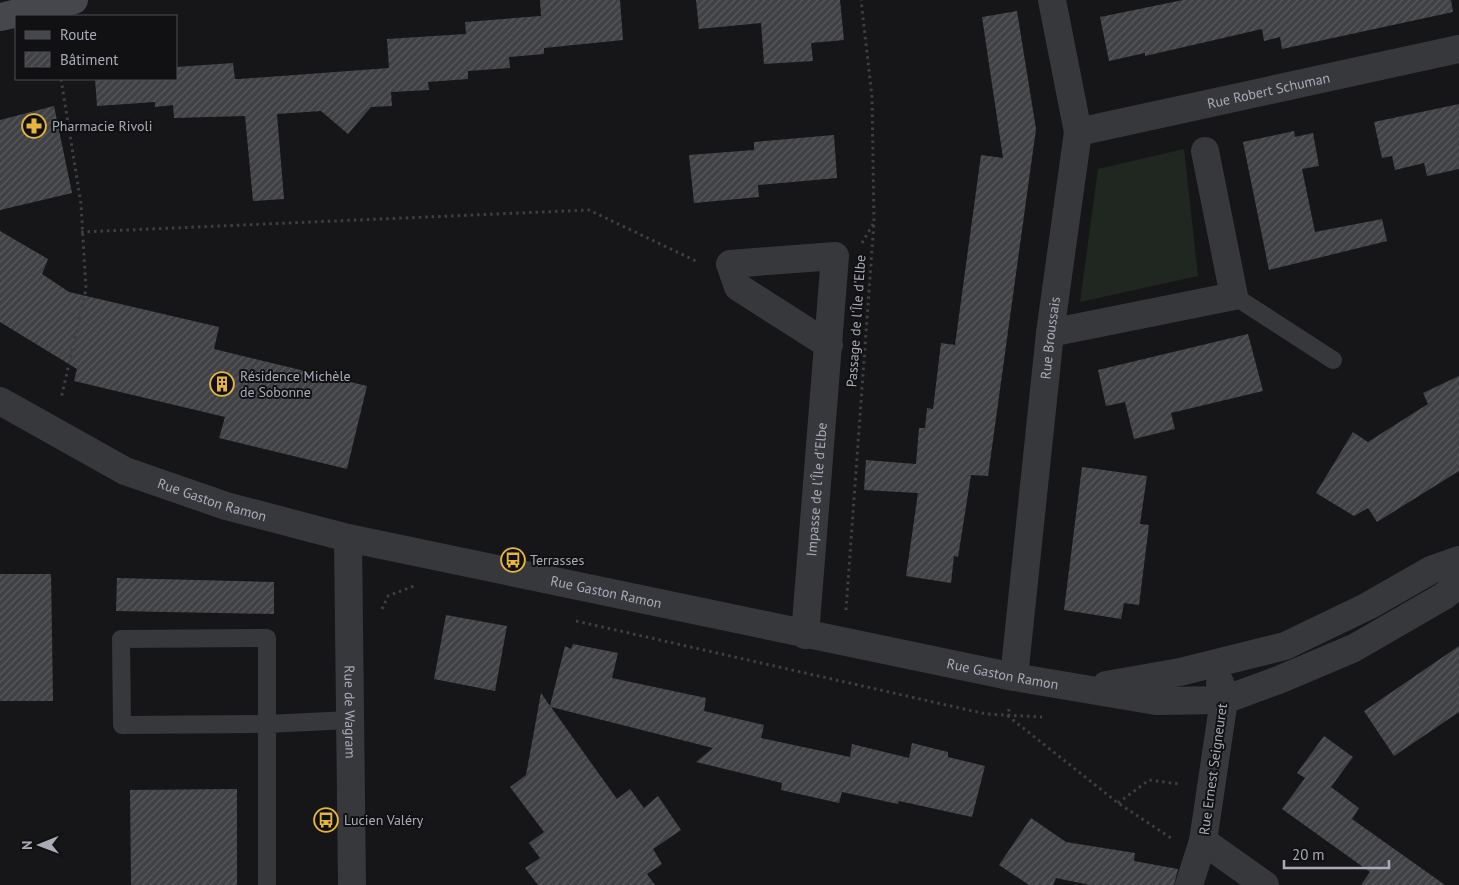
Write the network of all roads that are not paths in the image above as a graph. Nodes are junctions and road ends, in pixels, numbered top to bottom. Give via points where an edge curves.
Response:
1 (74, 0) edge
2 (1052, 0) edge
3 (0, 17) edge
4 (1459, 49) edge
5 (1078, 132) junction
6 (1205, 151) dead end
7 (1234, 296) junction
8 (1050, 333) junction
9 (829, 344) junction
10 (1334, 360) dead end
11 (0, 401) edge
12 (348, 538) junction
13 (1459, 560) edge
14 (1459, 584) edge
15 (1353, 613) junction
16 (805, 635) junction
17 (1368, 641) junction
18 (1285, 646) junction
19 (1180, 672) junction
20 (1014, 677) junction
21 (1085, 689) junction
22 (1222, 690) junction
23 (350, 720) junction
24 (268, 724) junction
25 (1201, 848) junction
26 (267, 885) edge
27 (352, 885) edge
28 (1189, 885) edge
29 (1265, 885) edge

1 - 3 street
2 - 5 street, Rue Broussais
4 - 5 street, Rue Robert Schuman
5 - 8 street, Rue Broussais
6 - 7 street
7 - 8 street
7 - 10 lane
8 - 20 street, Rue Broussais
9 - 9 street, Impasse de l'Île d'Elbe via 835,256 730,264 738,287
9 - 16 street, Impasse de l'Île d'Elbe
11 - 12 street, Rue Gaston Ramon via 125,471 226,506
12 - 16 street, Rue Gaston Ramon
12 - 23 street, Rue de Wagram
13 - 15 street, Rue Gaston Ramon via 1431,570
14 - 17 street, Rue Gaston Ramon
15 - 17 lane via 1367,625
15 - 18 street, Rue Gaston Ramon
16 - 20 street, Rue Gaston Ramon
17 - 22 street, Rue Gaston Ramon via 1281,679
18 - 19 street, Rue Gaston Ramon
18 - 22 street via 1263,667
19 - 21 street, Rue Gaston Ramon
19 - 22 street
20 - 21 street, Rue Gaston Ramon
21 - 22 street, Rue Gaston Ramon via 1156,701
22 - 25 street, Rue Ernest Seigneuret
23 - 24 lane
23 - 27 street, Rue de Wagram
24 - 24 lane via 266,638 121,639 122,725
24 - 26 lane
25 - 28 street
25 - 29 street, Rue Ernest Seigneuret

